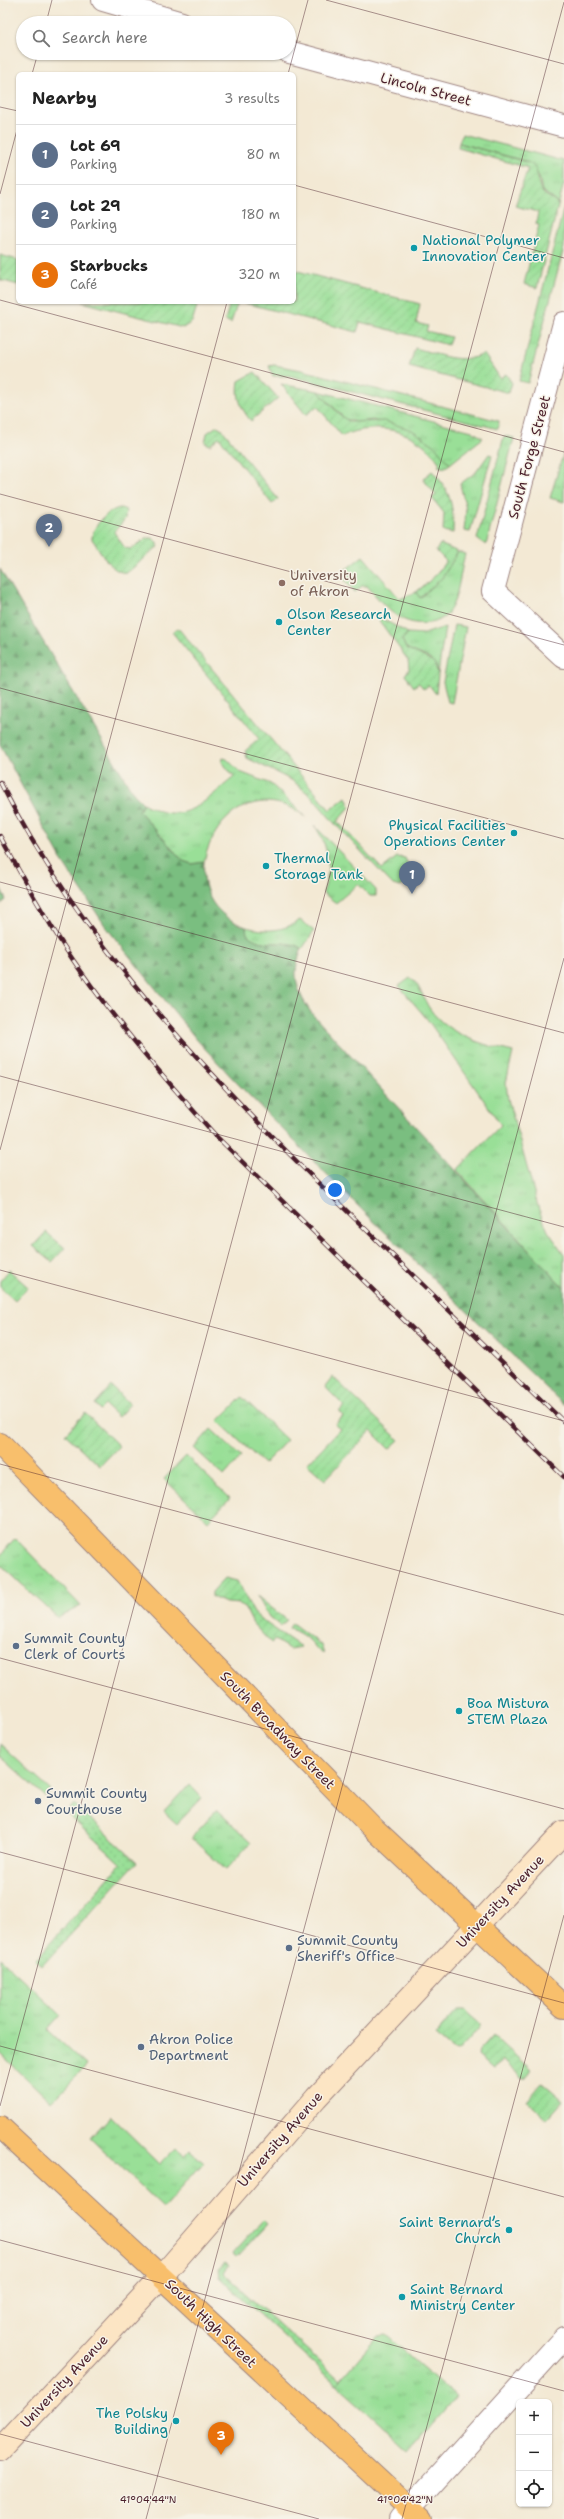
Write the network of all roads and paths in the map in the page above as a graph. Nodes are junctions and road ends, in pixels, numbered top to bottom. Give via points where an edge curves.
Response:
1 (103, 0) edge
2 (158, 16) edge
3 (296, 54) edge
4 (564, 126) edge
5 (564, 323) edge
6 (564, 657) edge
7 (0, 1444) edge
8 (564, 1832) edge
9 (477, 1925) junction
10 (564, 2007) edge
11 (0, 2127) edge
12 (162, 2276) junction
13 (564, 2338) edge
14 (0, 2450) edge
15 (410, 2516) edge

1 - 2 street
3 - 4 street, Lincoln Street
5 - 6 street, South Forge Street via 493,591
7 - 9 main road, South Broadway Street via 371,1826
8 - 9 main road, University Avenue
9 - 10 main road, South Broadway Street
9 - 12 main road, University Avenue via 316,2098
11 - 12 main road, South High Street
12 - 14 main road, University Avenue
12 - 15 main road, South High Street
13 - 15 street

